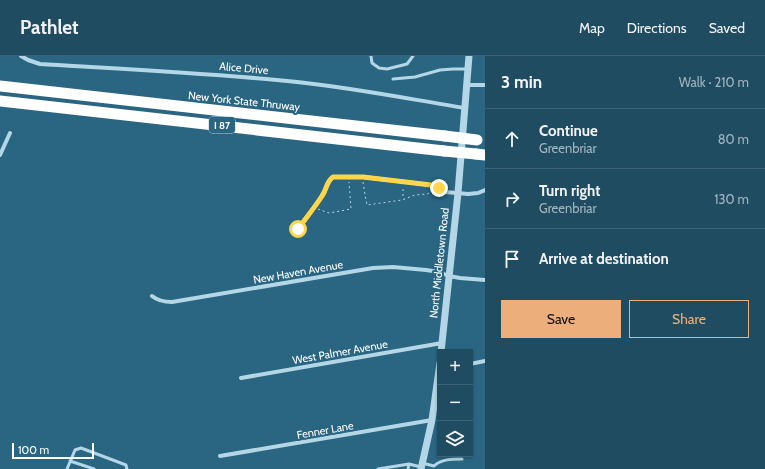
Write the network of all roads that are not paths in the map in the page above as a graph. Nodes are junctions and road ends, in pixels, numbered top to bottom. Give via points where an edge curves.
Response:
1 (21, 56) edge
2 (371, 56) edge
3 (413, 56) edge
4 (469, 56) edge
5 (468, 69) junction
6 (393, 79) dead end
7 (467, 85) junction
8 (485, 85) edge
9 (0, 86) edge
10 (0, 100) edge
11 (465, 108) junction
12 (10, 133) dead end
13 (481, 140) edge
14 (0, 155) edge
15 (481, 155) edge
16 (485, 190) edge
17 (458, 193) junction
18 (298, 229) dead end
19 (449, 276) junction
20 (485, 280) edge
21 (152, 296) dead end
22 (442, 343) junction
23 (441, 349) edge
24 (485, 361) edge
25 (473, 363) edge
26 (241, 378) dead end
27 (437, 385) edge
28 (432, 420) junction
29 (220, 456) dead end
30 (462, 460) dead end
31 (70, 461) junction
32 (409, 464) junction
33 (421, 467) edge
34 (67, 469) edge
35 (94, 469) edge
36 (127, 469) edge
37 (378, 469) edge
38 (408, 469) edge

1 - 11 street, Alice Drive via 40,64 298,82
2 - 3 lane via 372,63 386,69 407,64
4 - 5 street, North Middletown Road
5 - 6 lane via 440,70 415,77
5 - 7 street, North Middletown Road
7 - 8 street
7 - 11 street, North Middletown Road
9 - 13 highway, New York State Thruway / I 87, bridge
10 - 15 highway, I 87, bridge
11 - 17 street, North Middletown Road
12 - 14 street
16 - 17 street via 473,194
17 - 18 street via 445,192 431,185 363,177 333,177 329,179 324,194
17 - 19 street, North Middletown Road
19 - 20 street, New Haven Avenue
19 - 21 street, New Haven Avenue via 426,270 373,268 172,302 162,302
19 - 22 street, North Middletown Road
22 - 23 street, North Middletown Road
22 - 26 street, West Palmer Avenue
24 - 25 street
27 - 28 street
28 - 29 street, Fenner Lane
28 - 33 street
30 - 33 lane via 453,459 439,462 434,466
31 - 34 lane
31 - 35 lane
31 - 36 lane via 75,450 81,448 126,465
32 - 33 lane
32 - 37 lane
32 - 38 lane

